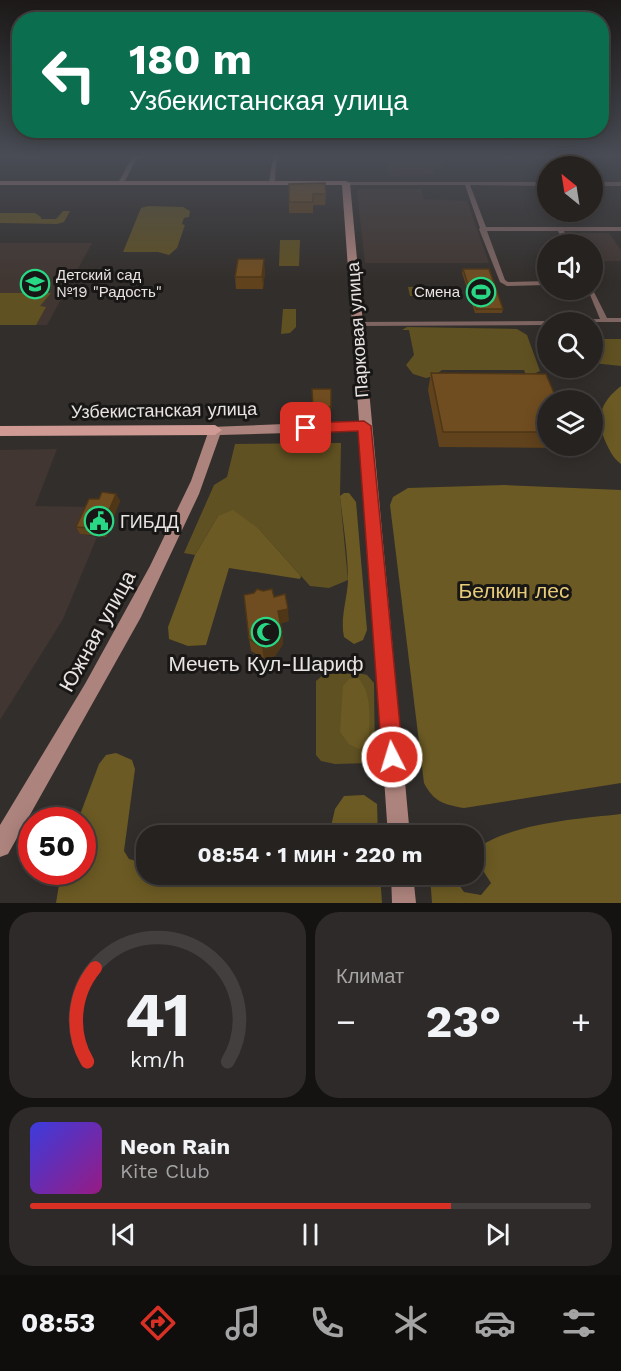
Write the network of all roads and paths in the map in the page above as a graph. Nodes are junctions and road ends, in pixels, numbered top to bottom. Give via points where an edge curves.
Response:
1 (347, 198) edge
2 (472, 198) edge
3 (482, 229) junction
4 (560, 229) junction
5 (621, 229) edge
6 (563, 234) edge
7 (537, 283) edge
8 (596, 300) edge
9 (621, 320) edge
10 (605, 321) joint
11 (537, 323) edge
12 (356, 324) junction
13 (364, 426) junction
14 (215, 430) junction
15 (0, 431) edge
16 (398, 825) edge
17 (0, 846) edge
18 (403, 885) edge
19 (404, 903) edge

1 - 12 main road, Парковая улица
2 - 3 street
3 - 4 street
3 - 7 street via 502,281
4 - 5 street
4 - 6 street
8 - 10 street
9 - 10 street
11 - 12 street
12 - 13 main road, Парковая улица
13 - 14 main road, Узбекистанская улица
13 - 16 main road, Парковая улица
14 - 15 main road, Узбекистанская улица
14 - 17 main road, Южная улица via 209,455 162,559
18 - 19 main road

